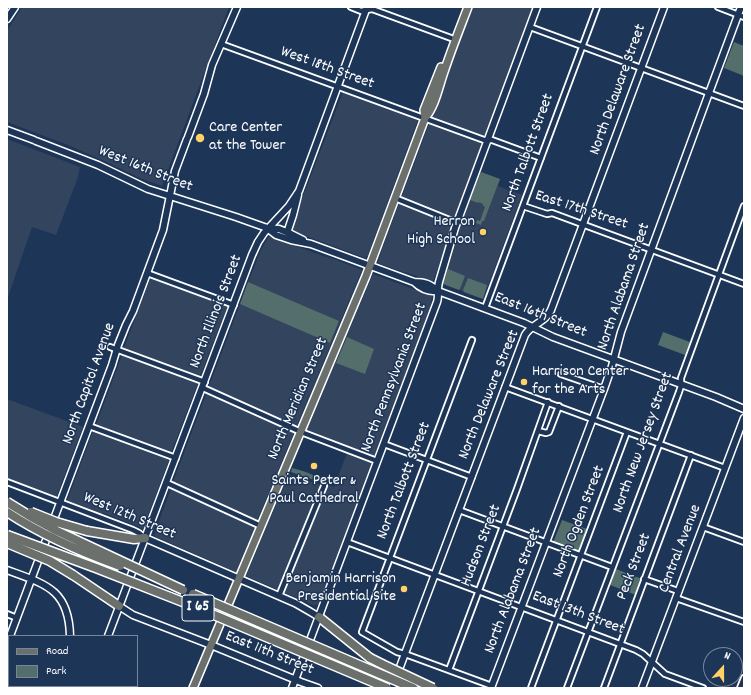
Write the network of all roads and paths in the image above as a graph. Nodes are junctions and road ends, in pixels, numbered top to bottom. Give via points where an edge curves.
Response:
1 (15, 7) edge
2 (237, 7) edge
3 (351, 7) edge
4 (463, 7) edge
5 (468, 7) edge
6 (537, 7) edge
7 (597, 7) edge
8 (664, 7) edge
9 (718, 7) edge
10 (741, 7) edge
11 (366, 8) edge
12 (741, 16) edge
13 (7, 18) edge
14 (530, 27) junction
15 (451, 38) junction
16 (221, 44) junction
17 (582, 46) junction
18 (641, 68) junction
19 (337, 86) junction
20 (708, 93) junction
21 (744, 106) edge
22 (425, 118) junction
23 (7, 130) edge
24 (488, 140) junction
25 (541, 158) junction
26 (299, 191) junction
27 (170, 196) junction
28 (395, 198) junction
29 (523, 206) junction
30 (744, 206) edge
31 (457, 223) junction
32 (583, 224) junction
33 (267, 228) junction
34 (292, 234) junction
35 (311, 244) junction
36 (651, 249) junction
37 (370, 266) junction
38 (147, 273) junction
39 (719, 274) junction
40 (744, 284) edge
41 (438, 291) junction
42 (234, 305) junction
43 (485, 308) junction
44 (533, 327) junction
45 (472, 340) dead end
46 (113, 348) junction
47 (614, 359) junction
48 (561, 374) dead end
49 (680, 383) junction
50 (204, 385) junction
51 (506, 387) junction
52 (604, 389) junction
53 (548, 402) junction
54 (559, 406) junction
55 (744, 409) edge
56 (744, 418) edge
57 (593, 419) junction
58 (89, 426) junction
59 (538, 431) junction
60 (301, 432) junction
61 (628, 432) junction
62 (659, 443) junction
63 (384, 444) junction
64 (692, 455) junction
65 (176, 458) junction
66 (427, 460) junction
67 (378, 461) junction
68 (725, 468) junction
69 (472, 477) junction
70 (7, 482) edge
71 (167, 483) junction
72 (324, 486) dead end
73 (7, 501) edge
74 (60, 502) junction
75 (459, 510) junction
76 (7, 512) edge
77 (7, 518) edge
78 (261, 526) junction
79 (503, 526) junction
80 (703, 527) junction
81 (7, 535) edge
82 (145, 538) junction
83 (347, 542) junction
84 (546, 542) junction
85 (744, 542) edge
86 (7, 543) edge
87 (581, 555) junction
88 (390, 558) junction
89 (612, 567) junction
90 (7, 570) edge
91 (435, 574) junction
92 (32, 579) junction
93 (239, 579) junction
94 (644, 579) junction
95 (183, 590) junction
96 (479, 591) junction
97 (677, 595) junction
98 (279, 596) junction
99 (171, 597) junction
100 (119, 606) junction
101 (522, 607) junction
102 (7, 614) edge
103 (319, 617) junction
104 (17, 618) junction
105 (556, 620) junction
106 (744, 622) edge
107 (588, 632) junction
108 (9, 635) edge
109 (70, 635) edge
110 (108, 635) edge
111 (620, 644) junction
112 (211, 645) junction
113 (405, 654) junction
114 (652, 662) junction
115 (449, 670) junction
116 (744, 678) edge
117 (295, 679) junction
118 (492, 687) edge
119 (193, 688) edge
120 (292, 688) edge
121 (318, 688) edge
122 (387, 688) edge
123 (392, 688) edge
124 (413, 688) edge
125 (432, 688) edge
126 (531, 688) edge
127 (567, 688) edge
128 (604, 688) edge
129 (642, 688) edge
130 (703, 688) edge
131 (740, 688) edge

1 - 13 main road
2 - 16 main road, North Capitol Avenue
3 - 11 street via 361,11
4 - 15 main road, North Meridian Street
5 - 22 main road, North Meridian Street via 430,112
6 - 14 main road, North Pennsylvania Street
7 - 17 street, North Talbott Street
8 - 18 main road, North Delaware Street
9 - 12 street
10 - 12 main road, North Alabama Street
11 - 15 street
11 - 19 main road, North Illinois Street
12 - 20 main road, North Alabama Street
14 - 17 street
14 - 24 main road, North Pennsylvania Street
15 - 22 main road, North Meridian Street via 424,110
16 - 19 street, West 18th Street
16 - 27 main road, North Capitol Avenue via 187,138
17 - 18 street
17 - 25 street, North Talbott Street
18 - 20 street
18 - 32 main road, North Delaware Street
19 - 22 street, West 18th Street
19 - 26 main road, North Illinois Street
20 - 21 street
20 - 36 main road, North Alabama Street
22 - 24 street, West 18th Street
22 - 28 main road, North Meridian Street
23 - 27 main road, West 16th Street
24 - 25 street, West 18th Street
24 - 31 main road, North Pennsylvania Street
25 - 29 street, North Talbott Street
26 - 33 main road, North Illinois Street via 289,206
26 - 34 main road via 288,230
27 - 33 main road, West 16th Street
27 - 38 main road, North Capitol Avenue via 165,226
28 - 31 street
28 - 37 main road, North Meridian Street
29 - 32 street, East 17th Street via 547,214 552,212
29 - 43 street, North Talbott Street
30 - 39 street, North New Jersey Street
31 - 41 main road, North Pennsylvania Street
32 - 36 street, East 17th Street
32 - 44 main road, North Delaware Street via 550,313
33 - 34 main road, West 16th Street
33 - 35 main road, West 16th Street via 276,235
33 - 42 main road, North Illinois Street via 254,252
34 - 35 main road, West 16th Street
35 - 37 main road, West 16th Street
36 - 39 street, East 17th Street
36 - 47 main road, North Alabama Street
37 - 41 main road, East 16th Street via 414,282 422,282
37 - 60 main road, North Meridian Street
38 - 42 street
38 - 46 main road, North Capitol Avenue via 133,311
39 - 40 street, East 17th Street
39 - 49 street, North New Jersey Street
41 - 43 main road, East 16th Street
41 - 63 main road, North Pennsylvania Street via 439,297
42 - 50 main road, North Illinois Street
43 - 44 main road, East 16th Street
44 - 47 main road, East 16th Street
44 - 51 main road, North Delaware Street via 525,335
45 - 66 street, North Talbott Street
46 - 50 street
46 - 58 main road, North Capitol Avenue via 112,365
47 - 49 main road, East 16th Street
47 - 52 main road, North Alabama Street
48 - 52 street
49 - 55 main road, East 16th Street
49 - 62 street, North New Jersey Street
50 - 60 street
50 - 65 main road, North Illinois Street
51 - 53 street
51 - 69 main road, North Delaware Street
52 - 57 main road, North Alabama Street
53 - 54 street
53 - 59 street, Hudson Street
54 - 57 street
54 - 59 street via 549,432
56 - 68 main road, Central Avenue
57 - 61 street
57 - 84 main road, North Alabama Street
58 - 65 street
58 - 74 main road, North Capitol Avenue
59 - 79 street, Hudson Street
60 - 67 street
60 - 78 main road, North Meridian Street
61 - 62 street
61 - 87 street, North Ogden Street
62 - 64 street
62 - 89 street, North New Jersey Street
63 - 66 street
63 - 67 main road, North Pennsylvania Street
64 - 68 street
64 - 94 street, Peck Street
65 - 71 main road, North Illinois Street
66 - 69 street
66 - 88 street, North Talbott Street
67 - 83 main road, North Pennsylvania Street
68 - 80 main road, Central Avenue
69 - 75 main road, North Delaware Street
70 - 74 street, West 12th Street
71 - 78 street
71 - 82 main road, North Illinois Street
72 - 98 street
73 - 82 highway, bridge via 50,520 87,531 134,539
73 - 95 highway, I 65, bridge via 57,531
74 - 82 street, West 12th Street via 133,530
74 - 92 main road, North Capitol Avenue
75 - 79 street
75 - 91 main road, North Delaware Street
76 - 95 highway, bridge via 66,544
77 - 99 highway, bridge via 47,541
78 - 93 main road, North Meridian Street
79 - 84 street
79 - 96 street, Hudson Street
80 - 85 street
80 - 97 main road, Central Avenue
81 - 99 highway, I 65, bridge
82 - 93 main road, West 12th Street
82 - 100 main road, North Illinois Street
83 - 88 street, East 13th Street
83 - 103 main road, North Pennsylvania Street
84 - 87 street
84 - 101 main road, North Alabama Street
86 - 100 highway, bridge via 50,561
87 - 89 street
87 - 105 street, North Ogden Street
88 - 91 street, East 13th Street
88 - 113 street, North Talbott Street via 362,632 396,652
89 - 107 street, North New Jersey Street
90 - 92 main road
91 - 96 street, East 13th Street
91 - 113 main road, North Delaware Street
92 - 104 main road, North Capitol Avenue
92 - 109 main road via 49,588 62,602 68,616
93 - 98 main road, West 12th Street
93 - 112 main road, North Meridian Street
94 - 97 street
94 - 111 street, Peck Street
95 - 124 highway, I 65, bridge
96 - 101 street, East 13th Street
96 - 115 street, Hudson Street
97 - 106 street
97 - 114 main road, Central Avenue
98 - 103 main road, West 12th Street
99 - 122 highway, I 65, bridge
100 - 110 main road, North Illinois Street
100 - 112 main road, East 11th Street via 137,617
101 - 105 street, East 13th Street
101 - 118 main road, North Alabama Street
102 - 104 street
103 - 117 main road, North Pennsylvania Street
103 - 125 highway, bridge via 370,658
104 - 108 main road, North Capitol Avenue
105 - 107 street, East 13th Street
105 - 126 street, North Ogden Street
107 - 111 street, East 13th Street
107 - 127 street, North New Jersey Street
111 - 114 street, East 13th Street via 638,651
111 - 128 street, Peck Street
112 - 117 main road, East 11th Street
112 - 119 main road, North Meridian Street
113 - 115 street
113 - 123 main road, North Delaware Street
114 - 129 main road, Central Avenue
114 - 130 street, East 13th Street via 667,675
115 - 118 street
116 - 131 street
117 - 120 main road, North Pennsylvania Street
117 - 121 main road, East 11th Street

